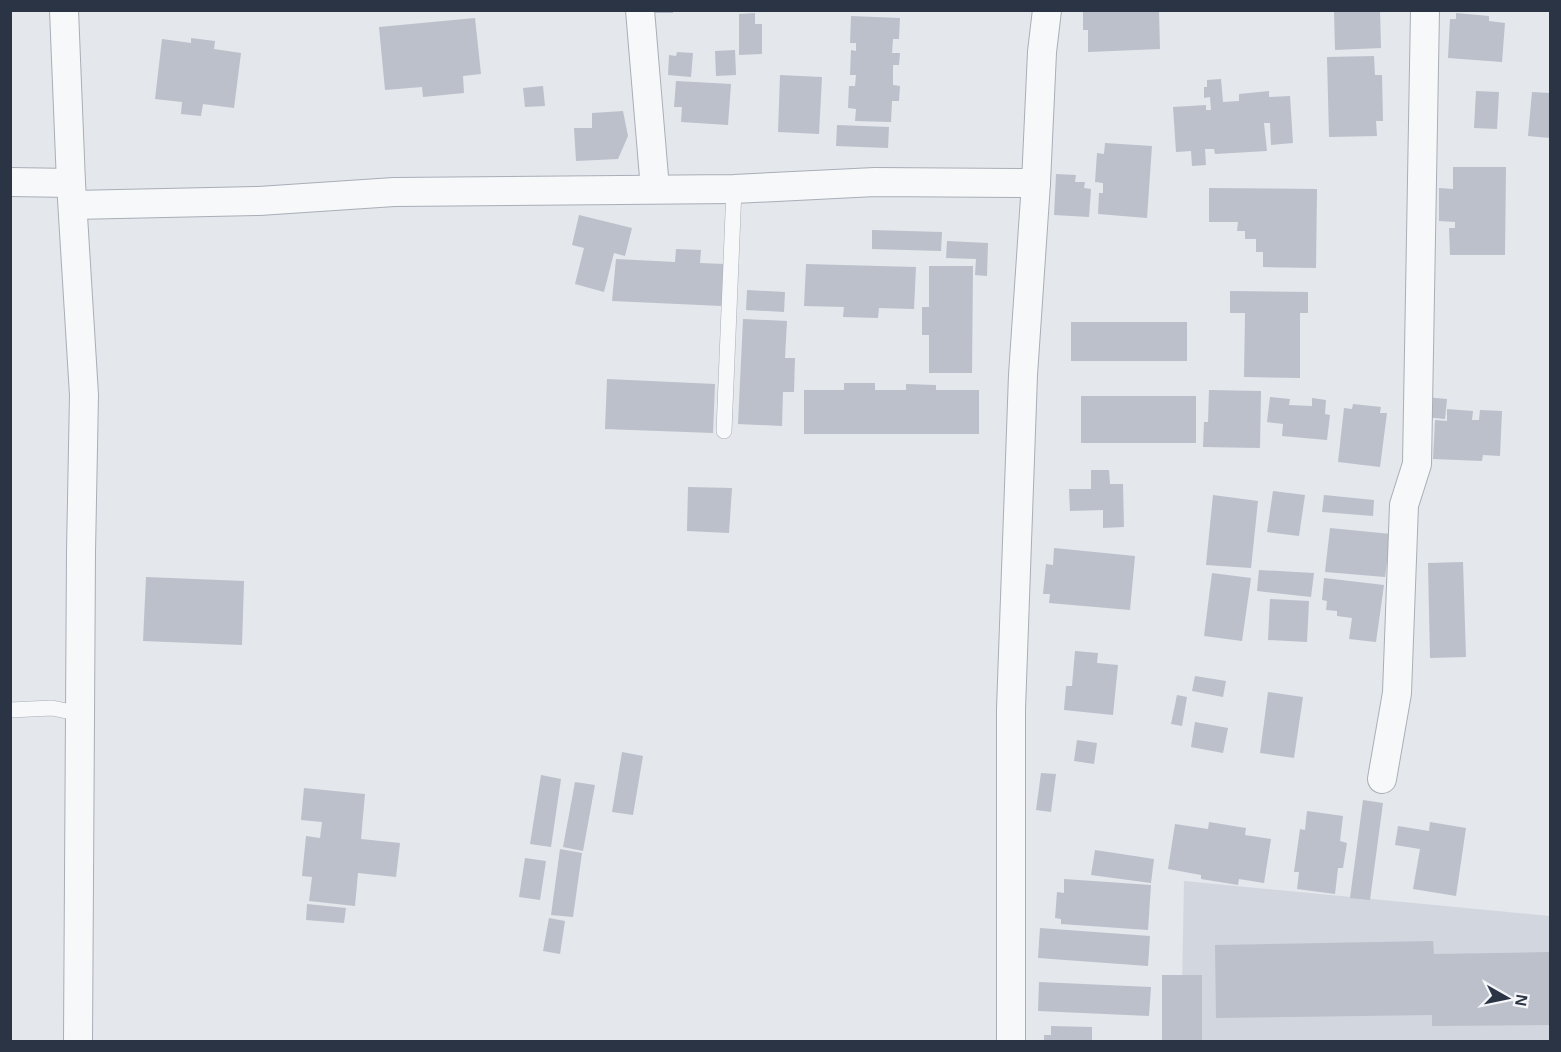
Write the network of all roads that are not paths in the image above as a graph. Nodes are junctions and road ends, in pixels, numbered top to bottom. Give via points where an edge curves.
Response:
1 (64, 10) edge
2 (640, 10) edge
3 (1047, 10) edge
4 (1425, 10) edge
5 (10, 183) edge
6 (1036, 183) junction
7 (655, 189) junction
8 (734, 189) junction
9 (72, 194) junction
10 (724, 431) dead end
11 (10, 710) edge
12 (81, 714) junction
13 (1382, 779) dead end
14 (78, 1041) edge
15 (1011, 1041) edge

1 - 9 street
2 - 7 street
3 - 6 street
4 - 13 street via 1417,464 1404,505 1397,693
5 - 9 street
6 - 8 street via 875,182
6 - 15 street via 1023,375 1011,709
7 - 8 street
7 - 9 street via 394,192 259,201
8 - 10 lane
9 - 12 street via 84,395
11 - 12 lane via 52,708
12 - 14 street

